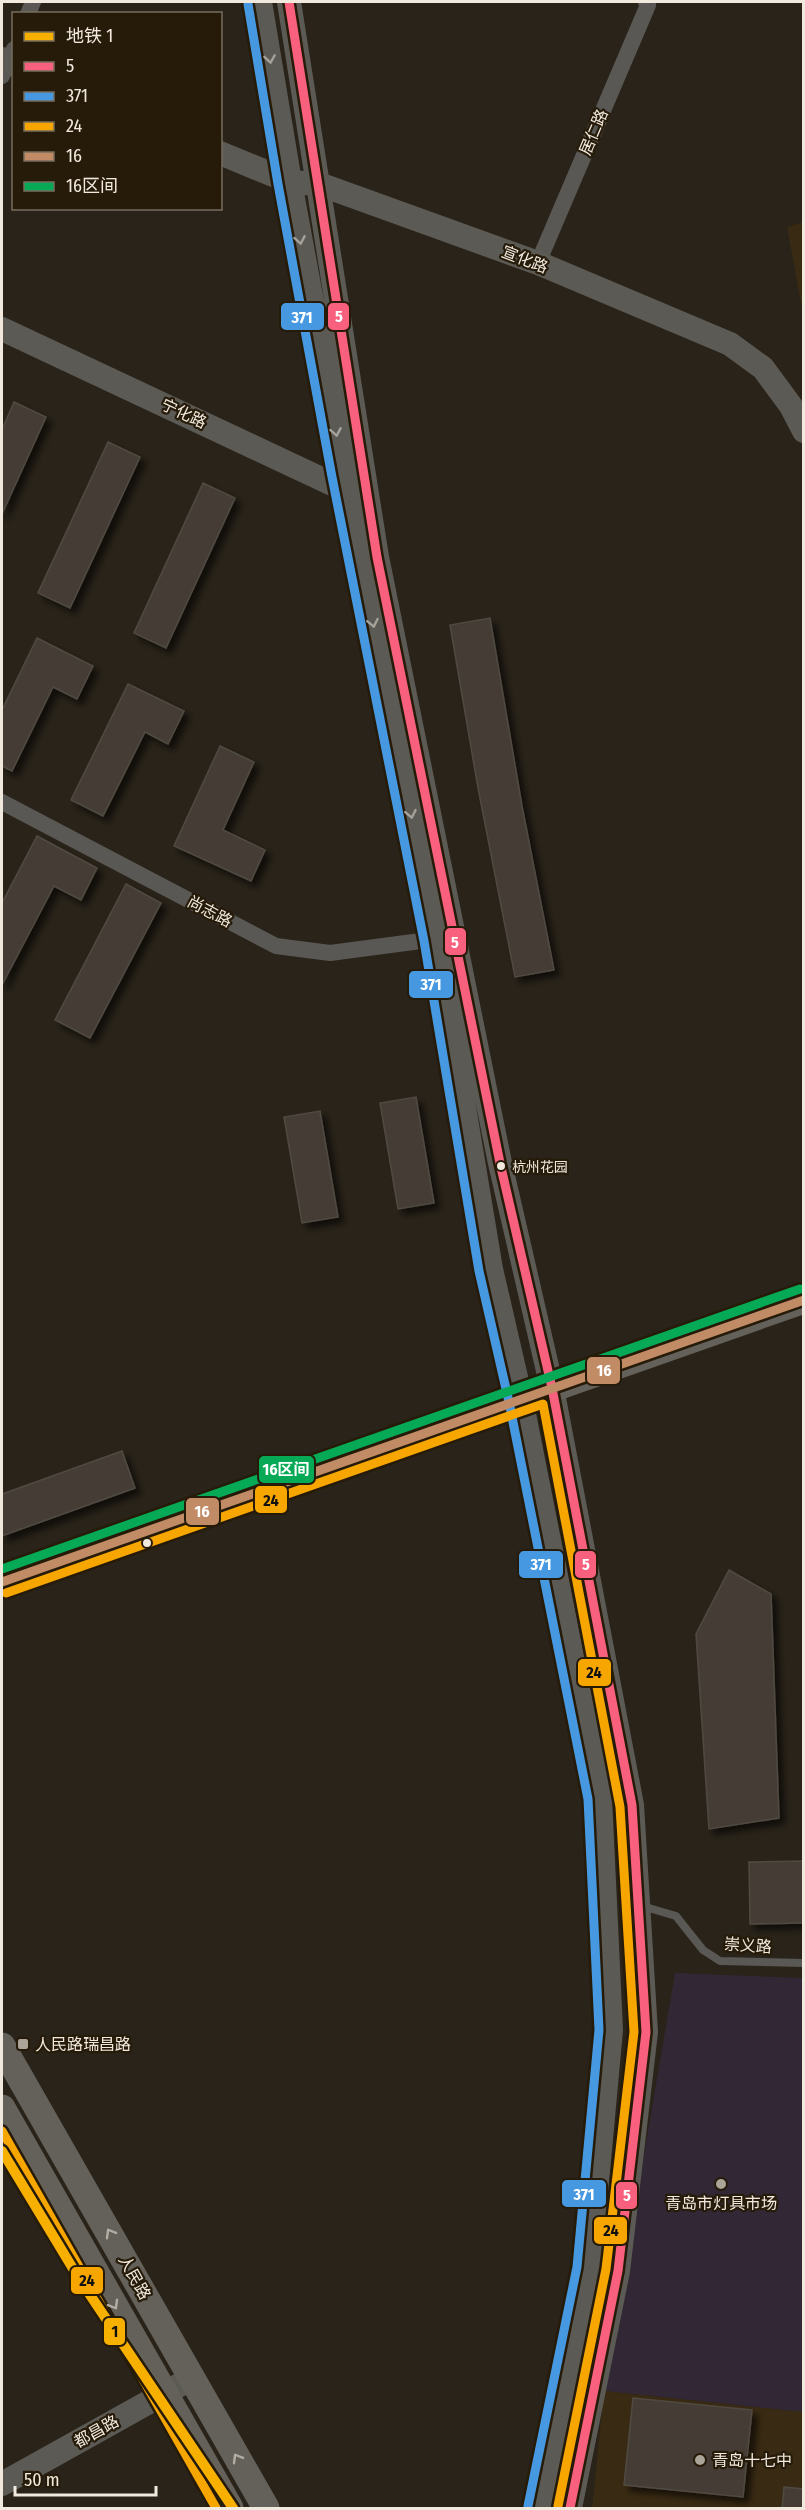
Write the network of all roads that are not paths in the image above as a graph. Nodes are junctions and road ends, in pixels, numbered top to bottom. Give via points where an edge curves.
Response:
1 (260, 2) edge
2 (288, 2) edge
3 (646, 2) edge
4 (222, 154) edge
5 (290, 182) junction
6 (319, 184) junction
7 (538, 263) junction
8 (2, 329) edge
9 (797, 404) edge
10 (804, 431) edge
11 (357, 492) junction
12 (2, 802) edge
13 (435, 939) junction
14 (804, 1300) edge
15 (552, 1388) junction
16 (521, 1399) junction
17 (2, 1582) edge
18 (638, 1905) junction
19 (804, 1963) edge
20 (2, 2046) edge
21 (2, 2108) edge
22 (192, 2378) junction
23 (164, 2393) junction
24 (2, 2484) edge
25 (230, 2508) edge
26 (266, 2508) edge
27 (540, 2508) edge
28 (570, 2508) edge

1 -> 5 main road
2 - 6 main road
3 - 7 street, 居仁路
4 - 5 main road, 宣化路
5 - 6 main road, 宣化路
5 -> 11 main road
6 - 7 main road, 宣化路
6 - 11 main road
7 - 9 main road, 宣化路 via 730,344 763,368
8 - 11 main road, 宁化路
9 - 10 main road, 宣化路
11 -> 13 main road
11 - 15 main road via 377,557 500,1163
12 - 13 street, 尚志路 via 276,946 330,953
13 - 16 main road via 491,1269
14 - 15 main road
15 - 16 main road
15 - 18 main road via 632,1805
16 - 17 main road
16 - 27 main road via 600,1798 611,2030 589,2269
18 - 19 lane, 崇义路 via 676,1916 702,1950 720,1961
18 - 28 main road via 646,2032 618,2271
22 -> 20 main road, 人民路
21 -> 23 main road, 人民路
22 - 23 main road, 都昌路
26 -> 22 main road, 人民路
23 - 24 main road, 都昌路
23 - 25 main road, 人民路

